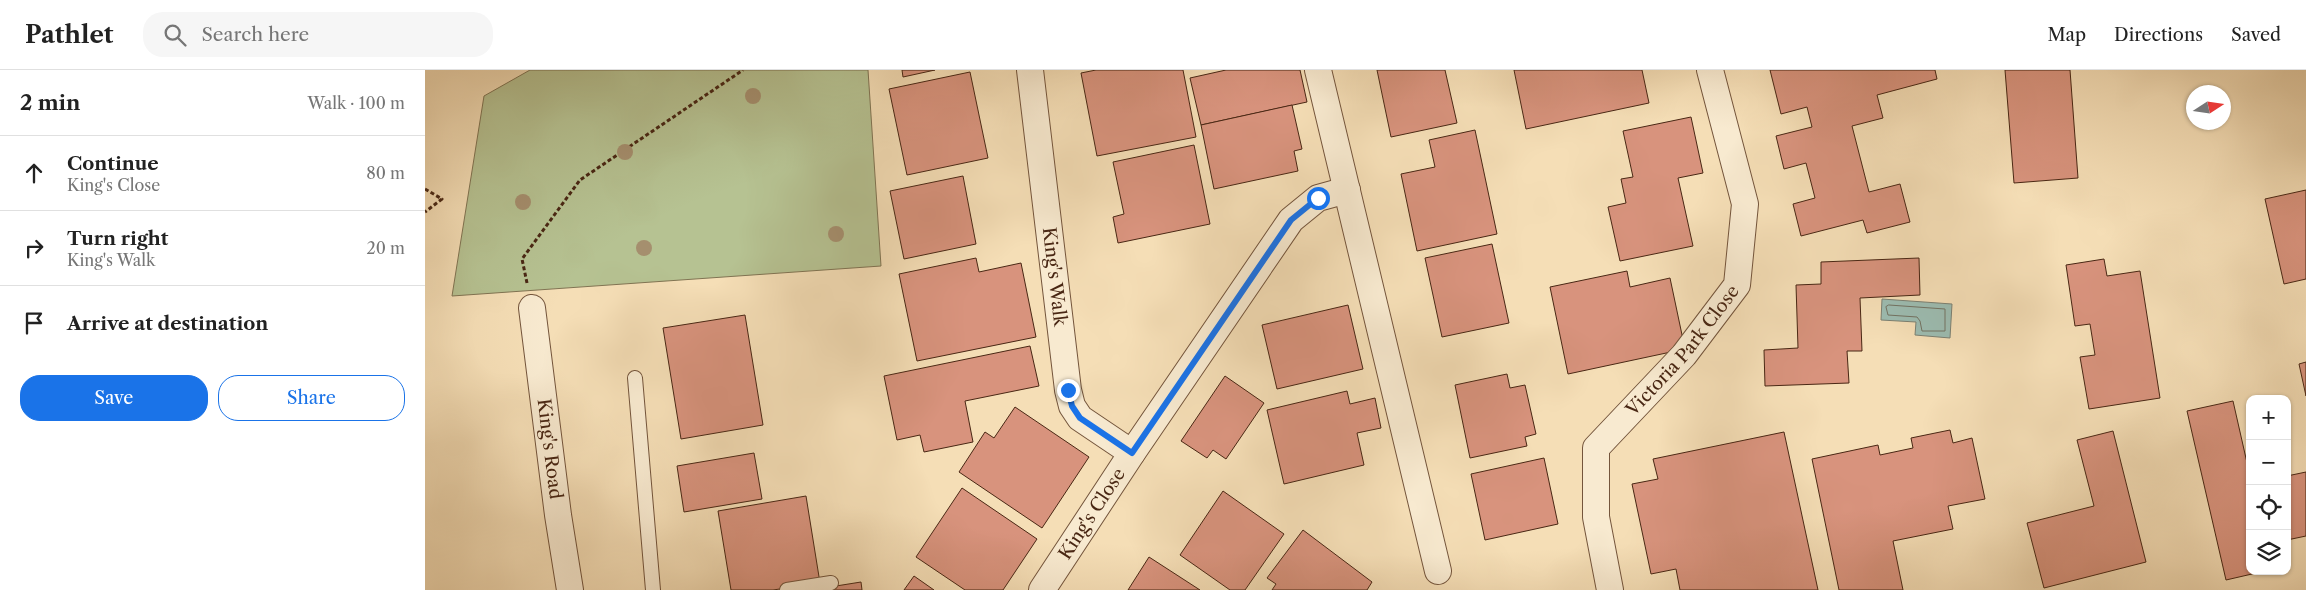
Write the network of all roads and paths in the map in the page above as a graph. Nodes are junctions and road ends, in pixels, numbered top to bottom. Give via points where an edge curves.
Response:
1 (743, 70) edge
2 (1030, 70) edge
3 (1319, 70) edge
4 (1710, 70) edge
5 (425, 190) edge
6 (1347, 190) junction
7 (425, 212) edge
8 (533, 308) joint
9 (635, 378) dead end
10 (1132, 453) junction
11 (1438, 571) dead end
12 (831, 583) dead end
13 (571, 590) edge
14 (653, 590) edge
15 (787, 590) edge
16 (1042, 590) edge
17 (1610, 590) edge

1 - 8 path via 580,180 522,259
2 - 10 street, King's Walk via 1072,406 1080,418
3 - 6 street
4 - 17 street, Victoria Park Close via 1745,204 1737,285 1684,355 1596,448 1596,517
5 - 7 path via 442,199
6 - 10 street, King's Close via 1318,198 1291,220
6 - 11 street
8 - 13 street, King's Road via 558,515
9 - 14 lane
10 - 16 street, King's Close
12 - 15 lane

